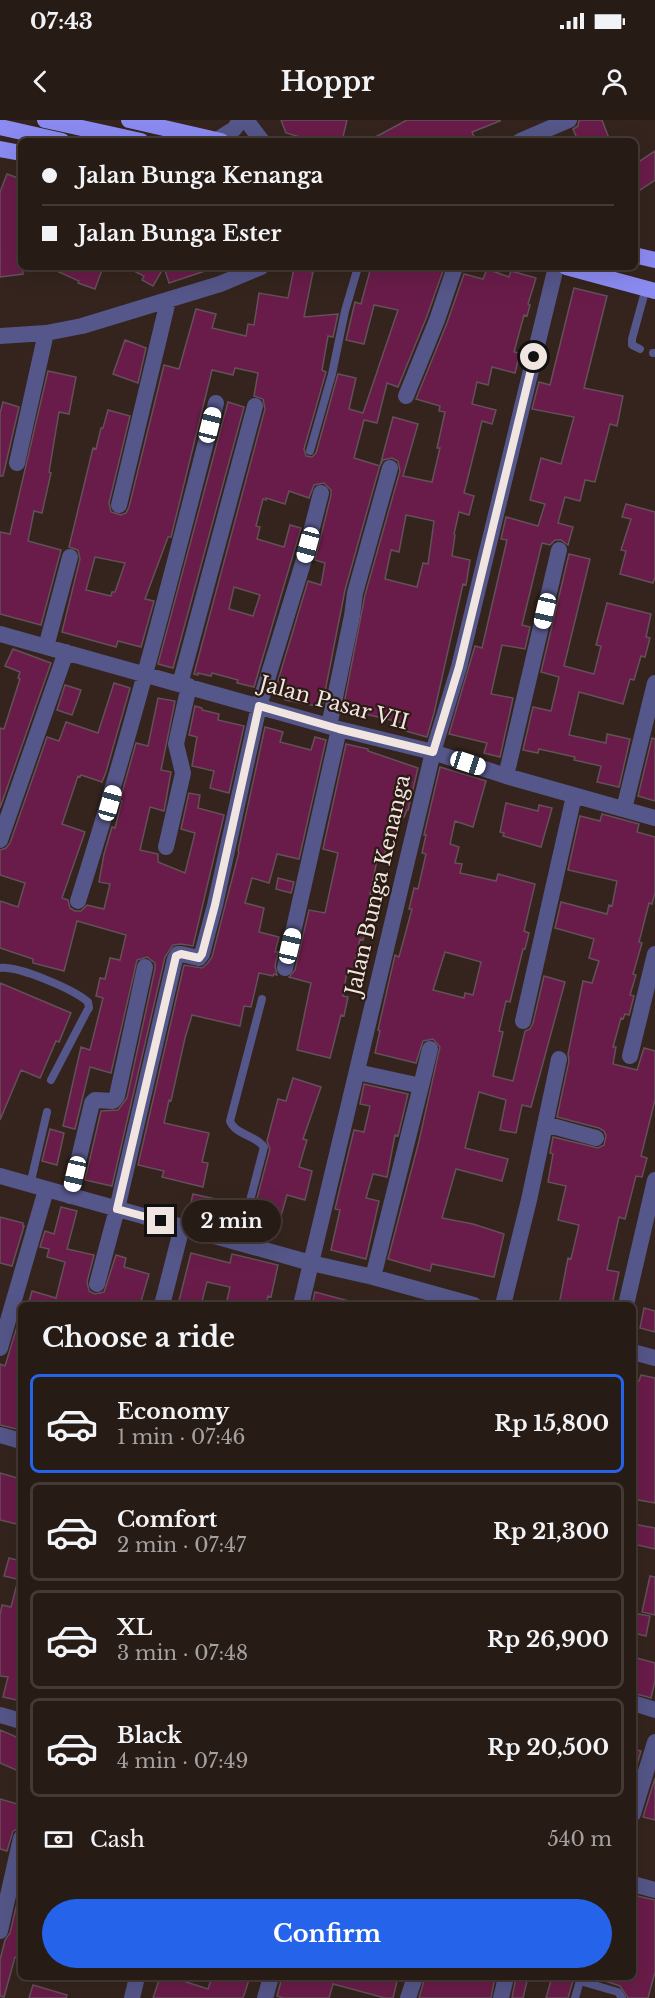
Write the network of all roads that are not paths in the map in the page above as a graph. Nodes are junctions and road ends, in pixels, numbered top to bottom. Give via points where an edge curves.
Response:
1 (45, 120) edge
2 (129, 120) edge
3 (241, 120) edge
4 (246, 120) edge
5 (569, 120) edge
6 (0, 127) edge
7 (49, 138) edge
8 (127, 138) edge
9 (206, 138) edge
10 (223, 138) edge
11 (260, 138) edge
12 (527, 138) edge
13 (0, 149) edge
14 (18, 152) edge
15 (638, 256) edge
16 (655, 260) edge
17 (254, 270) edge
18 (357, 270) edge
19 (454, 270) edge
20 (555, 270) edge
21 (577, 270) edge
22 (650, 289) edge
23 (168, 301) junction
24 (46, 333) junction
25 (0, 336) edge
26 (640, 350) dead end
27 (406, 396) dead end
28 (216, 403) dead end
29 (255, 406) dead end
30 (310, 451) dead end
31 (17, 463) dead end
32 (390, 468) dead end
33 (321, 492) dead end
34 (119, 505) dead end
35 (559, 550) dead end
36 (70, 557) dead end
37 (0, 634) edge
38 (46, 647) junction
39 (66, 652) junction
40 (146, 675) junction
41 (655, 683) edge
42 (184, 685) junction
43 (259, 706) junction
44 (334, 728) junction
45 (433, 752) junction
46 (506, 776) junction
47 (574, 795) junction
48 (624, 809) junction
49 (655, 818) edge
50 (0, 840) edge
51 (166, 848) dead end
52 (78, 901) dead end
53 (655, 954) edge
54 (145, 967) dead end
55 (0, 968) edge
56 (285, 968) dead end
57 (262, 999) dead end
58 (523, 1021) dead end
59 (430, 1049) dead end
60 (630, 1056) dead end
61 (559, 1059) dead end
62 (357, 1072) junction
63 (51, 1080) dead end
64 (422, 1086) junction
65 (47, 1112) dead end
66 (545, 1124) junction
67 (596, 1138) dead end
68 (0, 1176) edge
69 (655, 1180) edge
70 (38, 1188) junction
71 (70, 1196) junction
72 (117, 1209) junction
73 (182, 1227) junction
74 (239, 1243) junction
75 (311, 1263) junction
76 (373, 1277) junction
77 (97, 1284) dead end
78 (438, 1300) edge
79 (163, 1302) edge
80 (302, 1302) edge
81 (504, 1302) edge
82 (627, 1302) edge
83 (0, 1348) edge
84 (636, 1355) edge
85 (655, 1358) edge
86 (0, 1435) edge
87 (18, 1440) edge
88 (636, 1704) edge
89 (655, 1710) edge
90 (0, 1715) edge
91 (18, 1720) edge
92 (655, 1742) edge
93 (636, 1805) edge
94 (18, 1851) edge
95 (636, 1885) edge
96 (655, 1890) edge
97 (0, 1931) edge
98 (136, 1980) edge
99 (270, 1980) edge
100 (414, 1980) edge
101 (505, 1980) edge
102 (580, 1980) edge
103 (583, 1980) edge
104 (132, 1998) edge
105 (265, 1998) edge
106 (408, 1998) edge
107 (501, 1998) edge
108 (575, 1998) edge
109 (622, 1998) edge

1 - 8 highway
2 - 9 highway
3 - 10 street
4 - 11 street
5 - 12 street
6 - 7 highway
13 - 14 highway
15 - 16 highway
17 - 23 street
18 - 30 lane
19 - 27 street
20 - 45 street, Jalan Bunga Kenanga via 459,667
21 - 22 highway
22 - 26 lane via 632,339 632,345
23 - 24 street
23 - 34 street
24 - 25 street
24 - 31 street
28 - 40 street
29 - 42 street
32 - 44 street via 355,593
33 - 43 street
35 - 46 street
36 - 38 street
37 - 38 street, Jalan Pasar VII
38 - 39 street, Jalan Pasar VII
39 - 40 street, Jalan Pasar VII
39 - 50 street
40 - 42 street, Jalan Pasar VII
40 - 52 street
41 - 48 street
42 - 43 street, Jalan Pasar VII
42 - 51 street via 176,744 183,773
43 - 44 street, Jalan Pasar VII
43 - 72 street via 202,954 199,958 176,956
44 - 45 street, Jalan Pasar VII
44 - 56 street
45 - 46 street, Jalan Pasar VII
45 - 62 street, Jalan Bunga Kenanga
46 - 47 street, Jalan Pasar VII
47 - 48 street, Jalan Pasar VII
47 - 58 street
48 - 49 street, Jalan Pasar VII
53 - 60 street
54 - 71 street via 117,1096 113,1101 92,1103
55 - 63 lane via 16,968 38,976 88,1002 89,1008
57 - 74 lane via 230,1122 264,1147
59 - 64 street
61 - 66 street
62 - 64 street
62 - 75 street, Jalan Bunga Kenanga
64 - 76 street
65 - 70 lane
66 - 67 street
66 - 81 street
68 - 70 street
69 - 82 street
70 - 71 street
70 - 83 street
71 - 72 street
72 - 73 street
72 - 77 street
73 - 74 street
73 - 79 street
74 - 75 street
75 - 76 street
75 - 80 street, Jalan Bunga Kenanga
76 - 78 street
84 - 85 street
86 - 87 street
88 - 89 street
90 - 91 street
92 - 93 street
94 - 97 street
95 - 96 street
98 - 104 street
99 - 105 street
100 - 106 street
101 - 107 street
102 - 108 lane
103 - 109 lane via 618,1992

